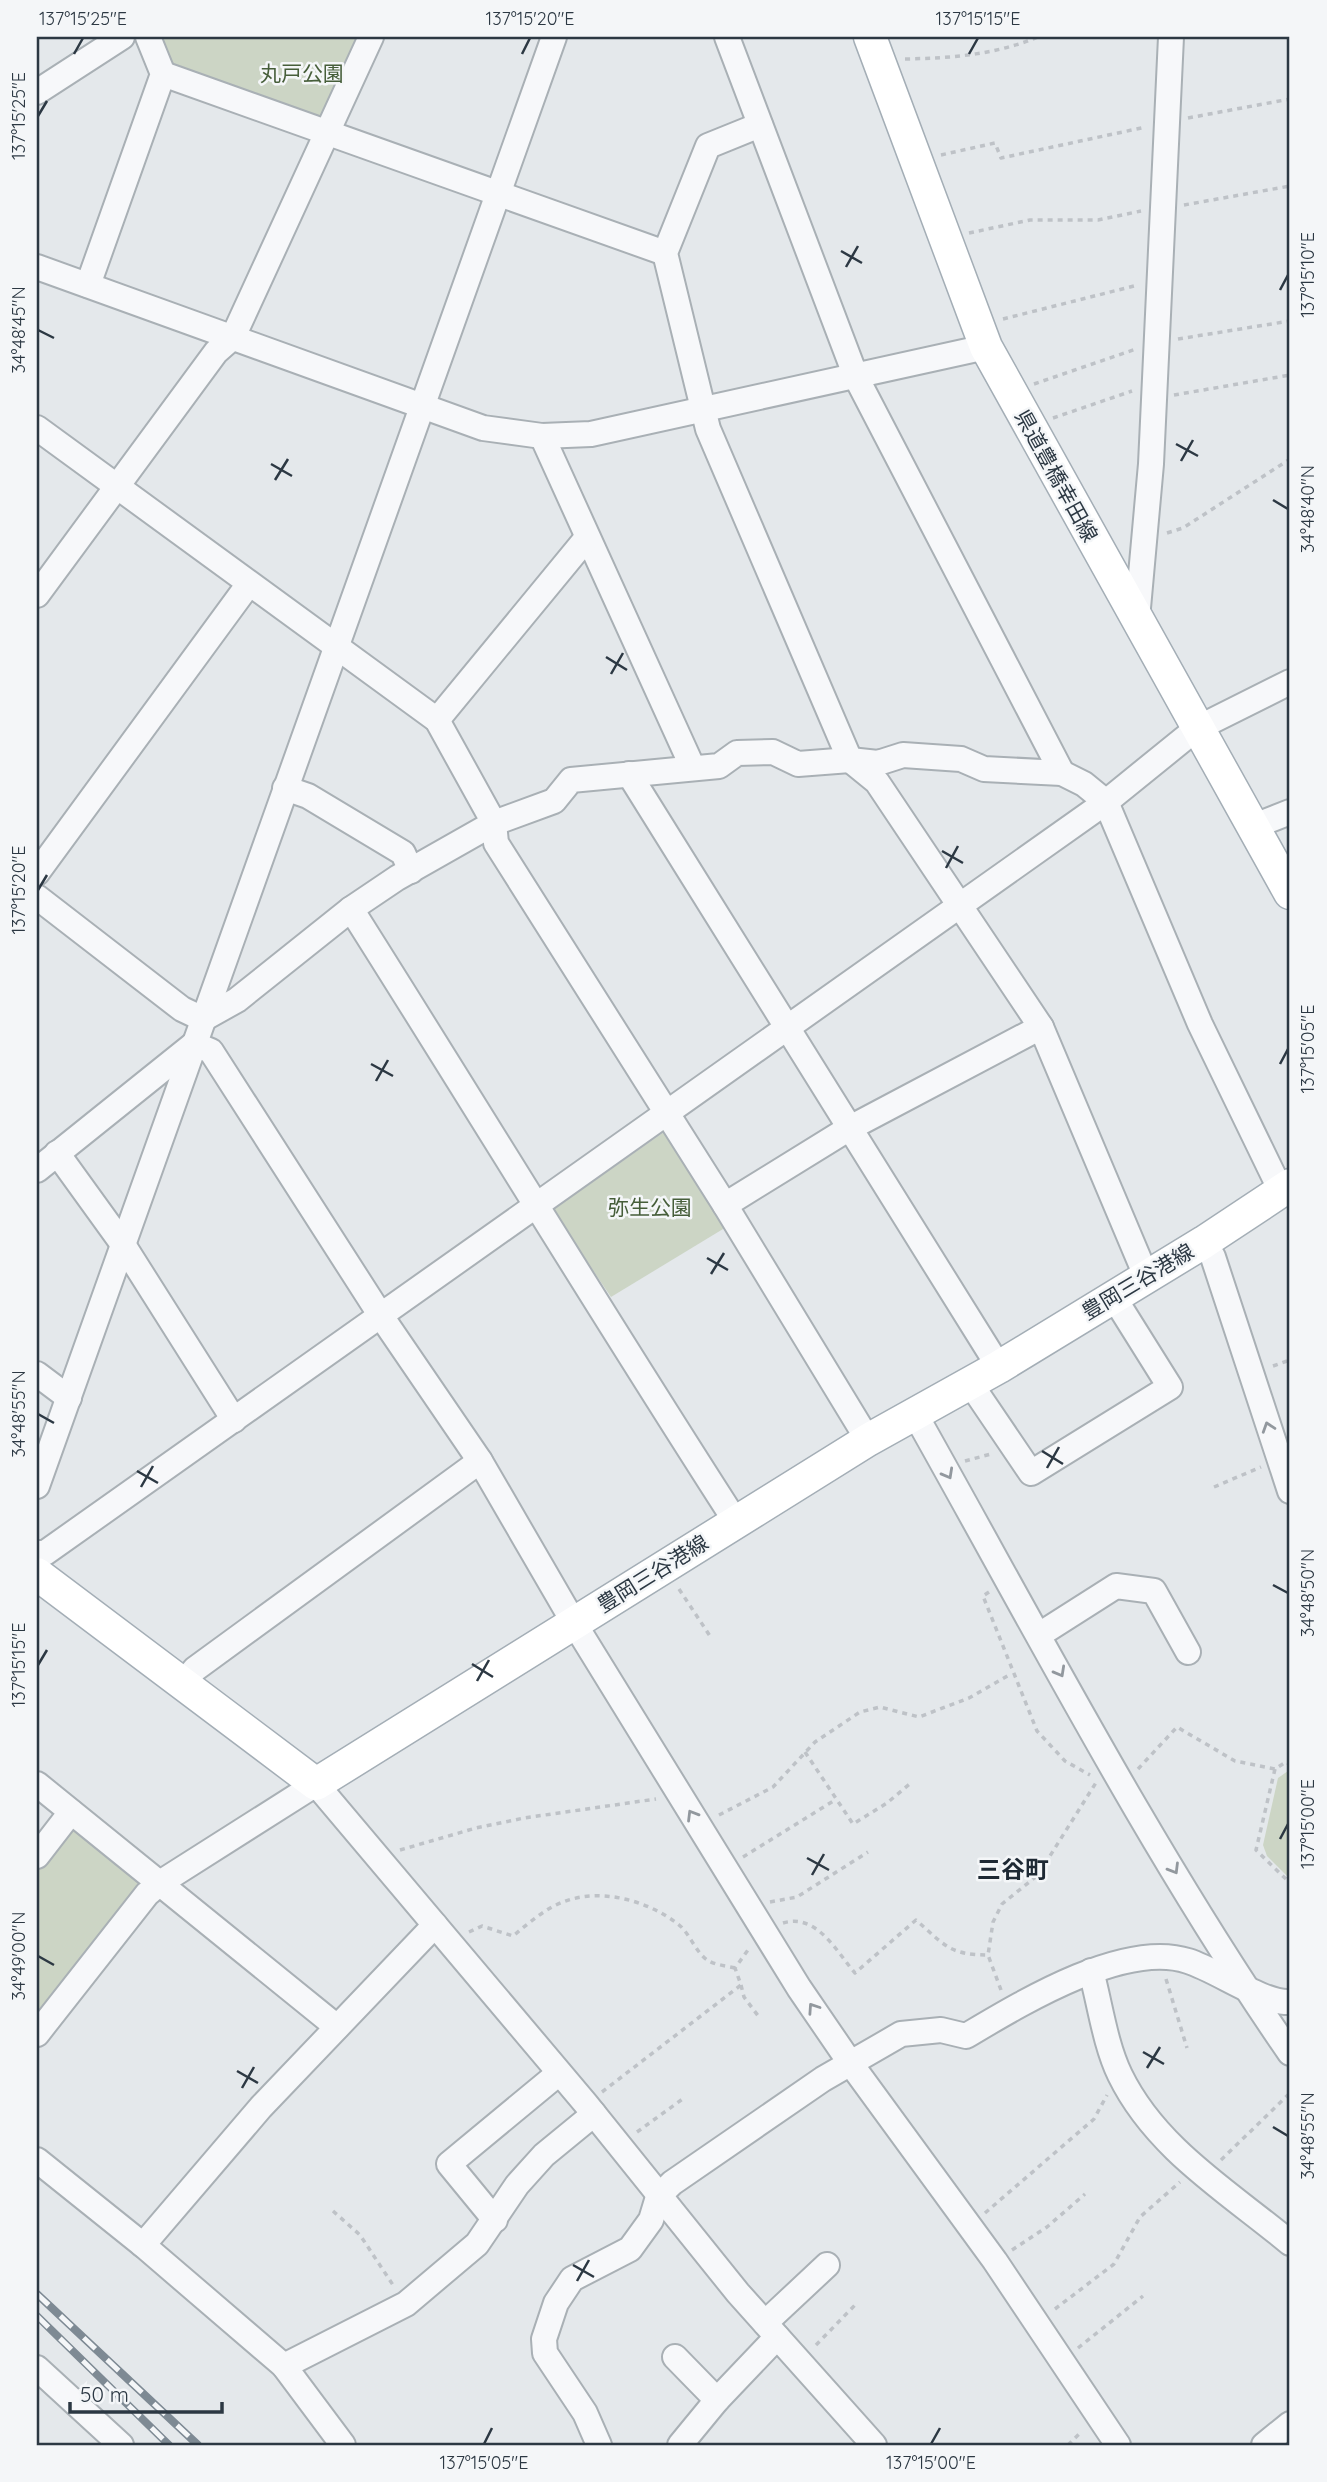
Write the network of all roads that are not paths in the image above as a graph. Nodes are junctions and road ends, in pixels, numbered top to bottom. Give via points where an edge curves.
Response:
1 (122, 37) edge
2 (148, 37) edge
3 (372, 37) edge
4 (554, 37) edge
5 (727, 37) edge
6 (1171, 37) edge
7 (874, 48) edge
8 (163, 74) junction
9 (37, 92) edge
10 (760, 125) junction
11 (329, 135) junction
12 (496, 193) junction
13 (665, 253) junction
14 (37, 267) edge
15 (88, 285) junction
16 (982, 336) junction
17 (233, 337) junction
18 (856, 377) junction
19 (422, 407) junction
20 (704, 410) junction
21 (37, 428) edge
22 (542, 436) junction
23 (117, 488) junction
24 (586, 539) junction
25 (248, 585) junction
26 (37, 595) edge
27 (1137, 619) junction
28 (335, 649) junction
29 (1290, 682) edge
30 (437, 720) junction
31 (1196, 729) junction
32 (850, 760) junction
33 (692, 766) junction
34 (629, 774) junction
35 (1062, 774) junction
36 (285, 788) junction
37 (1106, 802) junction
38 (1290, 812) edge
39 (494, 823) junction
40 (1252, 827) junction
41 (411, 871) junction
42 (37, 873) edge
43 (1290, 893) edge
44 (37, 897) edge
45 (959, 904) junction
46 (351, 909) junction
47 (203, 1019) junction
48 (786, 1027) junction
49 (1041, 1027) junction
50 (194, 1044) junction
51 (667, 1112) junction
52 (848, 1129) junction
53 (57, 1153) junction
54 (37, 1170) edge
55 (1286, 1188) edge
56 (537, 1205) junction
57 (725, 1205) junction
58 (1204, 1242) junction
59 (122, 1243) junction
60 (1146, 1276) junction
61 (1114, 1296) junction
62 (381, 1316) junction
63 (999, 1367) junction
64 (37, 1374) edge
65 (970, 1383) junction
66 (69, 1398) junction
67 (915, 1415) junction
68 (234, 1420) junction
69 (869, 1440) junction
70 (480, 1461) junction
71 (37, 1486) edge
72 (1290, 1491) edge
73 (736, 1522) junction
74 (37, 1553) edge
75 (37, 1574) edge
76 (574, 1623) junction
77 (1039, 1635) junction
78 (1188, 1652) dead end
79 (184, 1682) junction
80 (37, 1784) edge
81 (316, 1784) junction
82 (71, 1812) junction
83 (37, 1856) edge
84 (160, 1883) junction
85 (435, 1925) junction
86 (1091, 1971) junction
87 (1242, 1984) junction
88 (1290, 2002) edge
89 (337, 2027) junction
90 (37, 2034) edge
91 (1290, 2053) edge
92 (851, 2064) junction
93 (559, 2073) junction
94 (594, 2114) junction
95 (37, 2161) edge
96 (658, 2197) junction
97 (495, 2220) junction
98 (1290, 2243) edge
99 (143, 2245) junction
100 (827, 2265) dead end
101 (771, 2330) junction
102 (675, 2357) dead end
103 (284, 2366) junction
104 (37, 2368) edge
105 (717, 2400) junction
106 (1290, 2424) edge
107 (865, 2442) edge
108 (121, 2445) edge
109 (343, 2445) edge
110 (599, 2445) edge
111 (680, 2445) edge
112 (1118, 2445) edge
113 (1264, 2445) edge

1 - 9 street
2 - 8 street
3 - 11 street
4 - 12 street
5 - 10 street
6 - 27 street via 1161,280
7 - 16 main road, 県道豊橋幸田線
8 - 11 street
8 - 15 street
10 - 13 street via 708,146
10 - 18 street
11 - 12 street
11 - 17 street
12 - 13 street
12 - 19 street
13 - 20 street
14 - 15 street
15 - 17 street
16 - 18 street
16 - 27 main road, 県道豊橋幸田線
17 - 19 street
17 - 23 street via 216,352
18 - 20 street
18 - 35 street
19 - 22 street via 484,428
19 - 28 street
20 - 22 street via 591,435
20 - 32 street via 708,429
21 - 23 street
22 - 24 street
23 - 25 street
23 - 26 street
24 - 30 street
24 - 33 street
25 - 28 street
25 - 42 street
27 - 31 main road, 県道豊橋幸田線
28 - 30 street
28 - 36 street
29 - 31 street
30 - 39 street
31 - 37 street
31 - 40 main road, 県道豊橋幸田線
32 - 33 street via 798,764 773,752 737,753 719,766
32 - 35 street via 878,764 903,755 961,759 984,769
32 - 45 street via 877,782
33 - 34 street
34 - 39 street via 571,780 554,801
34 - 48 street
35 - 37 street via 1084,783
36 - 41 street via 308,796 403,853
36 - 47 street
37 - 45 street
37 - 55 street via 1200,1024
38 - 40 street
39 - 41 street
39 - 51 street via 496,843
40 - 43 main road, 県道豊橋幸田線
41 - 46 street
44 - 47 street via 182,1009
45 - 48 street
45 - 49 street
46 - 47 street via 265,980
46 - 56 street
47 - 50 street
48 - 51 street
48 - 52 street
49 - 52 street
49 - 60 street
50 - 53 street
50 - 59 street
50 - 62 street via 211,1051
51 - 56 street
51 - 57 street
52 - 57 street
52 - 63 street
53 - 54 street
53 - 59 street
55 - 58 main road, 豊岡三谷港線
56 - 62 street
56 - 73 street
57 - 69 street
58 - 60 main road, 豊岡三谷港線
72 -> 58 street via 1213,1257
59 - 66 street
59 - 68 street
60 - 61 main road, 豊岡三谷港線
61 - 63 main road, 豊岡三谷港線
61 - 65 street via 1170,1387 1031,1473
62 - 68 street
62 - 70 street
63 - 65 main road, 豊岡三谷港線
64 - 66 street
65 - 67 main road, 豊岡三谷港線
66 - 71 street
67 - 69 main road, 豊岡三谷港線
67 -> 77 street
68 - 74 street via 45,1553
69 - 73 main road, 豊岡三谷港線
70 - 76 street
70 - 79 street via 195,1669
73 - 76 main road, 豊岡三谷港線
75 - 79 main road
76 - 81 main road, 豊岡三谷港線
92 -> 76 street via 724,1869
77 - 78 street via 1116,1586 1154,1591
77 -> 87 street via 1112,1778
79 - 81 main road
80 - 82 street
81 - 84 street
81 - 85 street
82 - 83 street
82 - 84 street
84 - 89 street
84 - 90 street
85 - 89 street
85 - 93 street
86 - 87 street via 1159,1956 1188,1960
86 - 92 street via 966,2036 941,2030 901,2034
86 - 98 street via 1119,2074 1141,2111 1200,2173
87 - 88 street via 1273,2002
87 - 91 street
89 - 99 street via 261,2107
92 - 96 street via 759,2121
92 - 112 street via 995,2260
93 - 94 street
93 - 97 street via 449,2165
94 - 96 street
94 - 97 street via 544,2154
95 - 99 street
96 - 101 street
96 - 110 street via 631,2249 572,2279 556,2304 544,2339 545,2353 585,2413
97 - 103 street via 477,2244 406,2304
99 - 103 street
100 - 101 street
101 - 105 street
101 - 107 street
102 - 105 street
103 - 109 street
104 - 108 street
105 - 111 street
106 - 113 street

